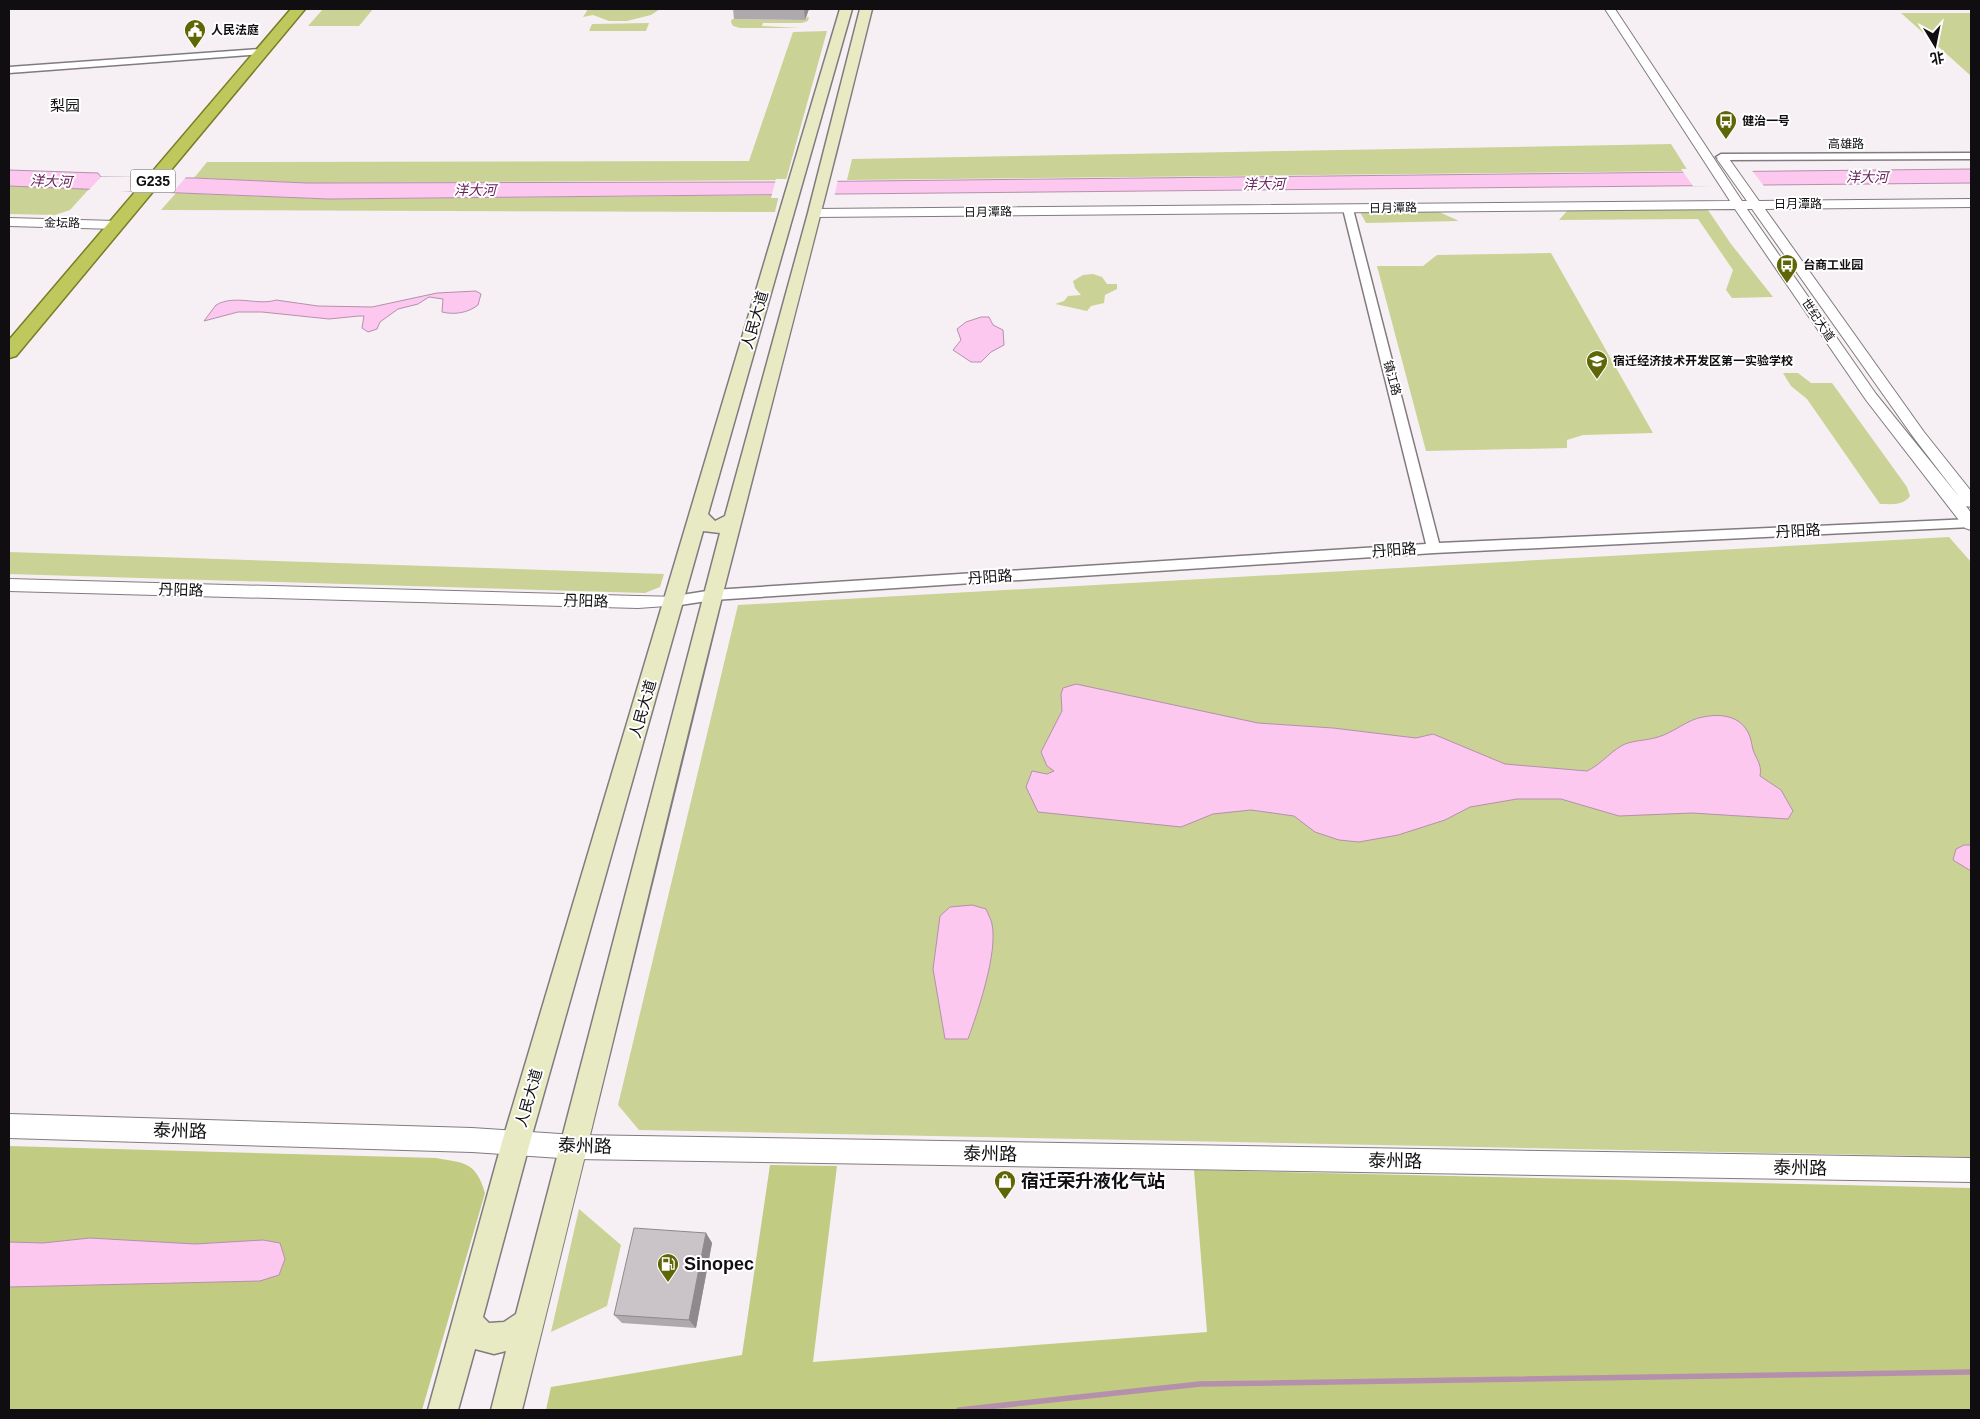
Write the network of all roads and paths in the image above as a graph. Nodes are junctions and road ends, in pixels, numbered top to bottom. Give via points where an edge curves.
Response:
1 (285, 9) edge
2 (298, 9) edge
3 (846, 9) edge
4 (866, 9) edge
5 (1610, 9) edge
6 (1621, 9) edge
7 (254, 53) junction
8 (9, 70) edge
9 (1971, 156) edge
10 (1721, 157) junction
11 (1971, 203) edge
12 (1738, 204) junction
13 (1756, 204) junction
14 (1348, 209) junction
15 (815, 213) junction
16 (9, 222) edge
17 (104, 229) junction
18 (9, 230) edge
19 (9, 331) edge
20 (9, 352) edge
21 (1971, 502) edge
22 (698, 516) junction
23 (733, 520) junction
24 (1971, 524) edge
25 (1434, 548) junction
26 (9, 585) edge
27 (713, 595) junction
28 (674, 601) junction
29 (9, 1126) edge
30 (516, 1142) junction
31 (575, 1147) junction
32 (1971, 1170) edge
33 (468, 1321) junction
34 (529, 1323) junction
35 (443, 1410) edge
36 (506, 1410) edge

1 - 7 highway, G235
2 - 7 highway, G235
3 - 22 main road, 人民大道
4 - 15 main road, 人民大道
5 - 12 street, 世纪大道
6 - 10 street, 世纪大道
7 - 8 street
7 - 17 highway, G235
9 - 10 street, 高雄路
10 - 13 street, 世纪大道
11 - 13 street, 日月潭路
12 - 13 street, 日月潭路
12 - 14 street, 日月潭路
12 - 24 street, 世纪大道 via 1871,397
13 - 21 street, 世纪大道 via 1919,435
14 - 15 street, 日月潭路
14 - 25 street, 镇江路
15 - 23 main road, 人民大道
16 - 17 street, 金坛路
17 - 18 street, 金坛路
17 - 19 highway, G235
17 - 20 highway, G235
22 - 23 main road via 710,527
22 - 28 main road, 人民大道
23 - 27 main road, 人民大道
24 - 25 street, 丹阳路
25 - 27 street, 丹阳路
26 - 28 street, 丹阳路
27 - 28 street, 丹阳路
27 - 31 main road, 人民大道
28 - 30 main road, 人民大道
29 - 30 street, 泰州路
30 - 31 street, 泰州路
30 - 33 main road, 人民大道
31 - 32 street, 泰州路
31 - 34 main road, 人民大道
33 - 34 main road via 480,1336 494,1338 512,1335
33 - 35 main road, 人民大道
34 - 36 main road, 人民大道

